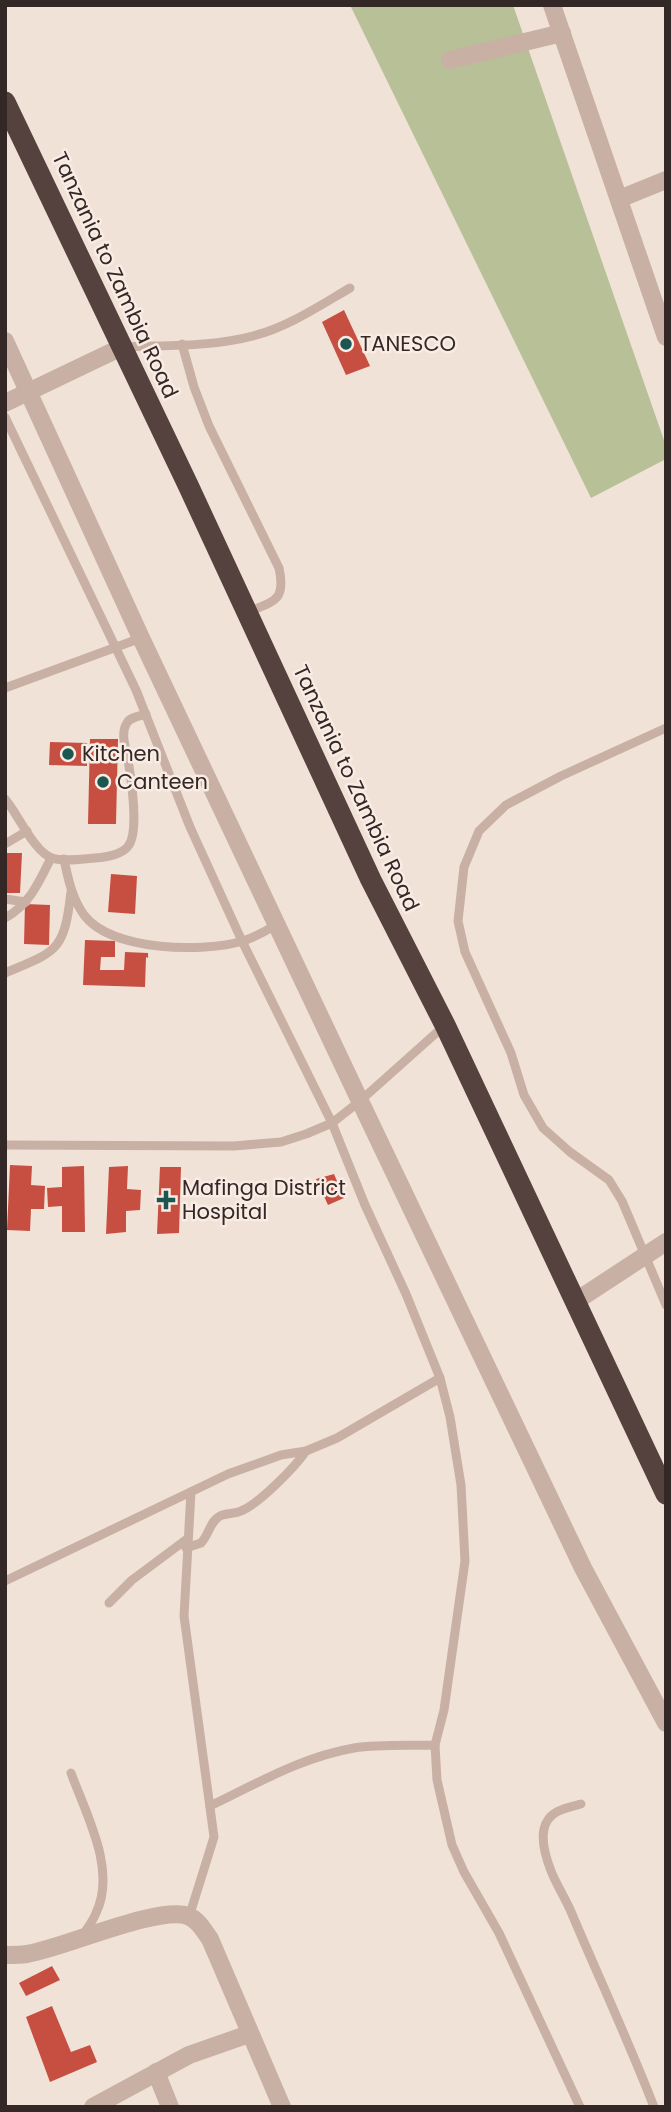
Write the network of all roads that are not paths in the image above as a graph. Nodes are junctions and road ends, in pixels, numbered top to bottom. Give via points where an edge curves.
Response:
1 (552, 5) edge
2 (562, 33) junction
3 (450, 60) dead end
4 (5, 102) edge
5 (666, 180) edge
6 (619, 199) junction
7 (350, 288) dead end
8 (666, 337) edge
9 (5, 341) edge
10 (182, 344) junction
11 (122, 347) junction
12 (29, 392) junction
13 (5, 403) edge
14 (5, 417) edge
15 (247, 613) junction
16 (141, 638) junction
17 (116, 648) junction
18 (5, 688) edge
19 (146, 714) junction
20 (666, 728) edge
21 (5, 799) edge
22 (27, 831) junction
23 (5, 844) edge
24 (51, 858) junction
25 (64, 859) junction
26 (71, 891) junction
27 (5, 899) edge
28 (26, 902) junction
29 (5, 918) edge
30 (276, 924) junction
31 (242, 941) junction
32 (5, 973) edge
33 (445, 1025) junction
34 (360, 1101) junction
35 (332, 1123) junction
36 (5, 1145) edge
37 (666, 1242) edge
38 (644, 1255) junction
39 (576, 1301) junction
40 (666, 1305) edge
41 (440, 1378) junction
42 (306, 1451) junction
43 (191, 1492) junction
44 (666, 1494) edge
45 (186, 1544) junction
46 (5, 1581) edge
47 (109, 1604) dead end
48 (666, 1723) edge
49 (435, 1745) junction
50 (71, 1773) dead end
51 (581, 1804) dead end
52 (210, 1806) junction
53 (189, 1917) junction
54 (81, 1938) junction
55 (5, 1955) edge
56 (249, 2034) junction
57 (156, 2072) junction
58 (93, 2107) edge
59 (170, 2107) edge
60 (282, 2107) edge
61 (580, 2107) edge
62 (654, 2107) edge

1 - 2 street
2 - 3 street
2 - 6 street
4 - 11 highway, Tanzania to Zambia Road
5 - 6 street
6 - 8 street
7 - 10 lane via 297,319 254,336
9 - 12 street
10 - 11 lane
10 - 15 lane via 209,426 279,568 283,586 278,598
11 - 12 street
11 - 15 highway, Tanzania to Zambia Road
12 - 13 street
12 - 16 street
14 - 17 lane
15 - 33 highway, Tanzania to Zambia Road via 371,880
16 - 17 lane
16 - 30 street
17 - 18 lane
17 - 19 lane
19 - 25 lane via 131,719 123,736 133,809 130,844 108,857
19 - 31 lane
20 - 38 lane via 506,805 479,831 464,867 458,921 466,952 511,1053 524,1095 542,1128 610,1180
21 - 22 lane
22 - 23 lane
22 - 24 lane
24 - 25 lane
24 - 28 lane
25 - 26 lane
26 - 31 lane via 85,916 101,929 133,942 165,948
26 - 32 lane via 64,931 53,951
27 - 28 lane
28 - 29 lane
30 - 31 lane
30 - 34 street
31 - 35 lane
33 - 34 lane
33 - 39 highway, Tanzania to Zambia Road
34 - 35 lane
34 - 48 street via 583,1568
35 - 36 lane via 281,1142 234,1146
35 - 41 lane
37 - 38 street
38 - 39 street
38 - 40 lane
39 - 44 highway, Tanzania to Zambia Road
41 - 42 lane
41 - 49 lane via 461,1485 465,1561
42 - 43 lane via 281,1455
42 - 45 lane via 250,1506 220,1516 201,1543
43 - 45 lane
43 - 46 lane
45 - 47 lane via 132,1580
45 - 52 lane via 184,1616
49 - 52 lane via 356,1748 327,1755 284,1768
49 - 61 lane via 437,1780 452,1845 499,1933
50 - 54 lane via 102,1857 103,1888 97,1912
51 - 62 lane via 548,1818 543,1841 552,1872
52 - 53 lane via 214,1837
53 - 54 street via 152,1919
53 - 56 street via 210,1940
54 - 55 street via 27,1954
56 - 57 street
56 - 60 street
57 - 58 street
57 - 59 street

